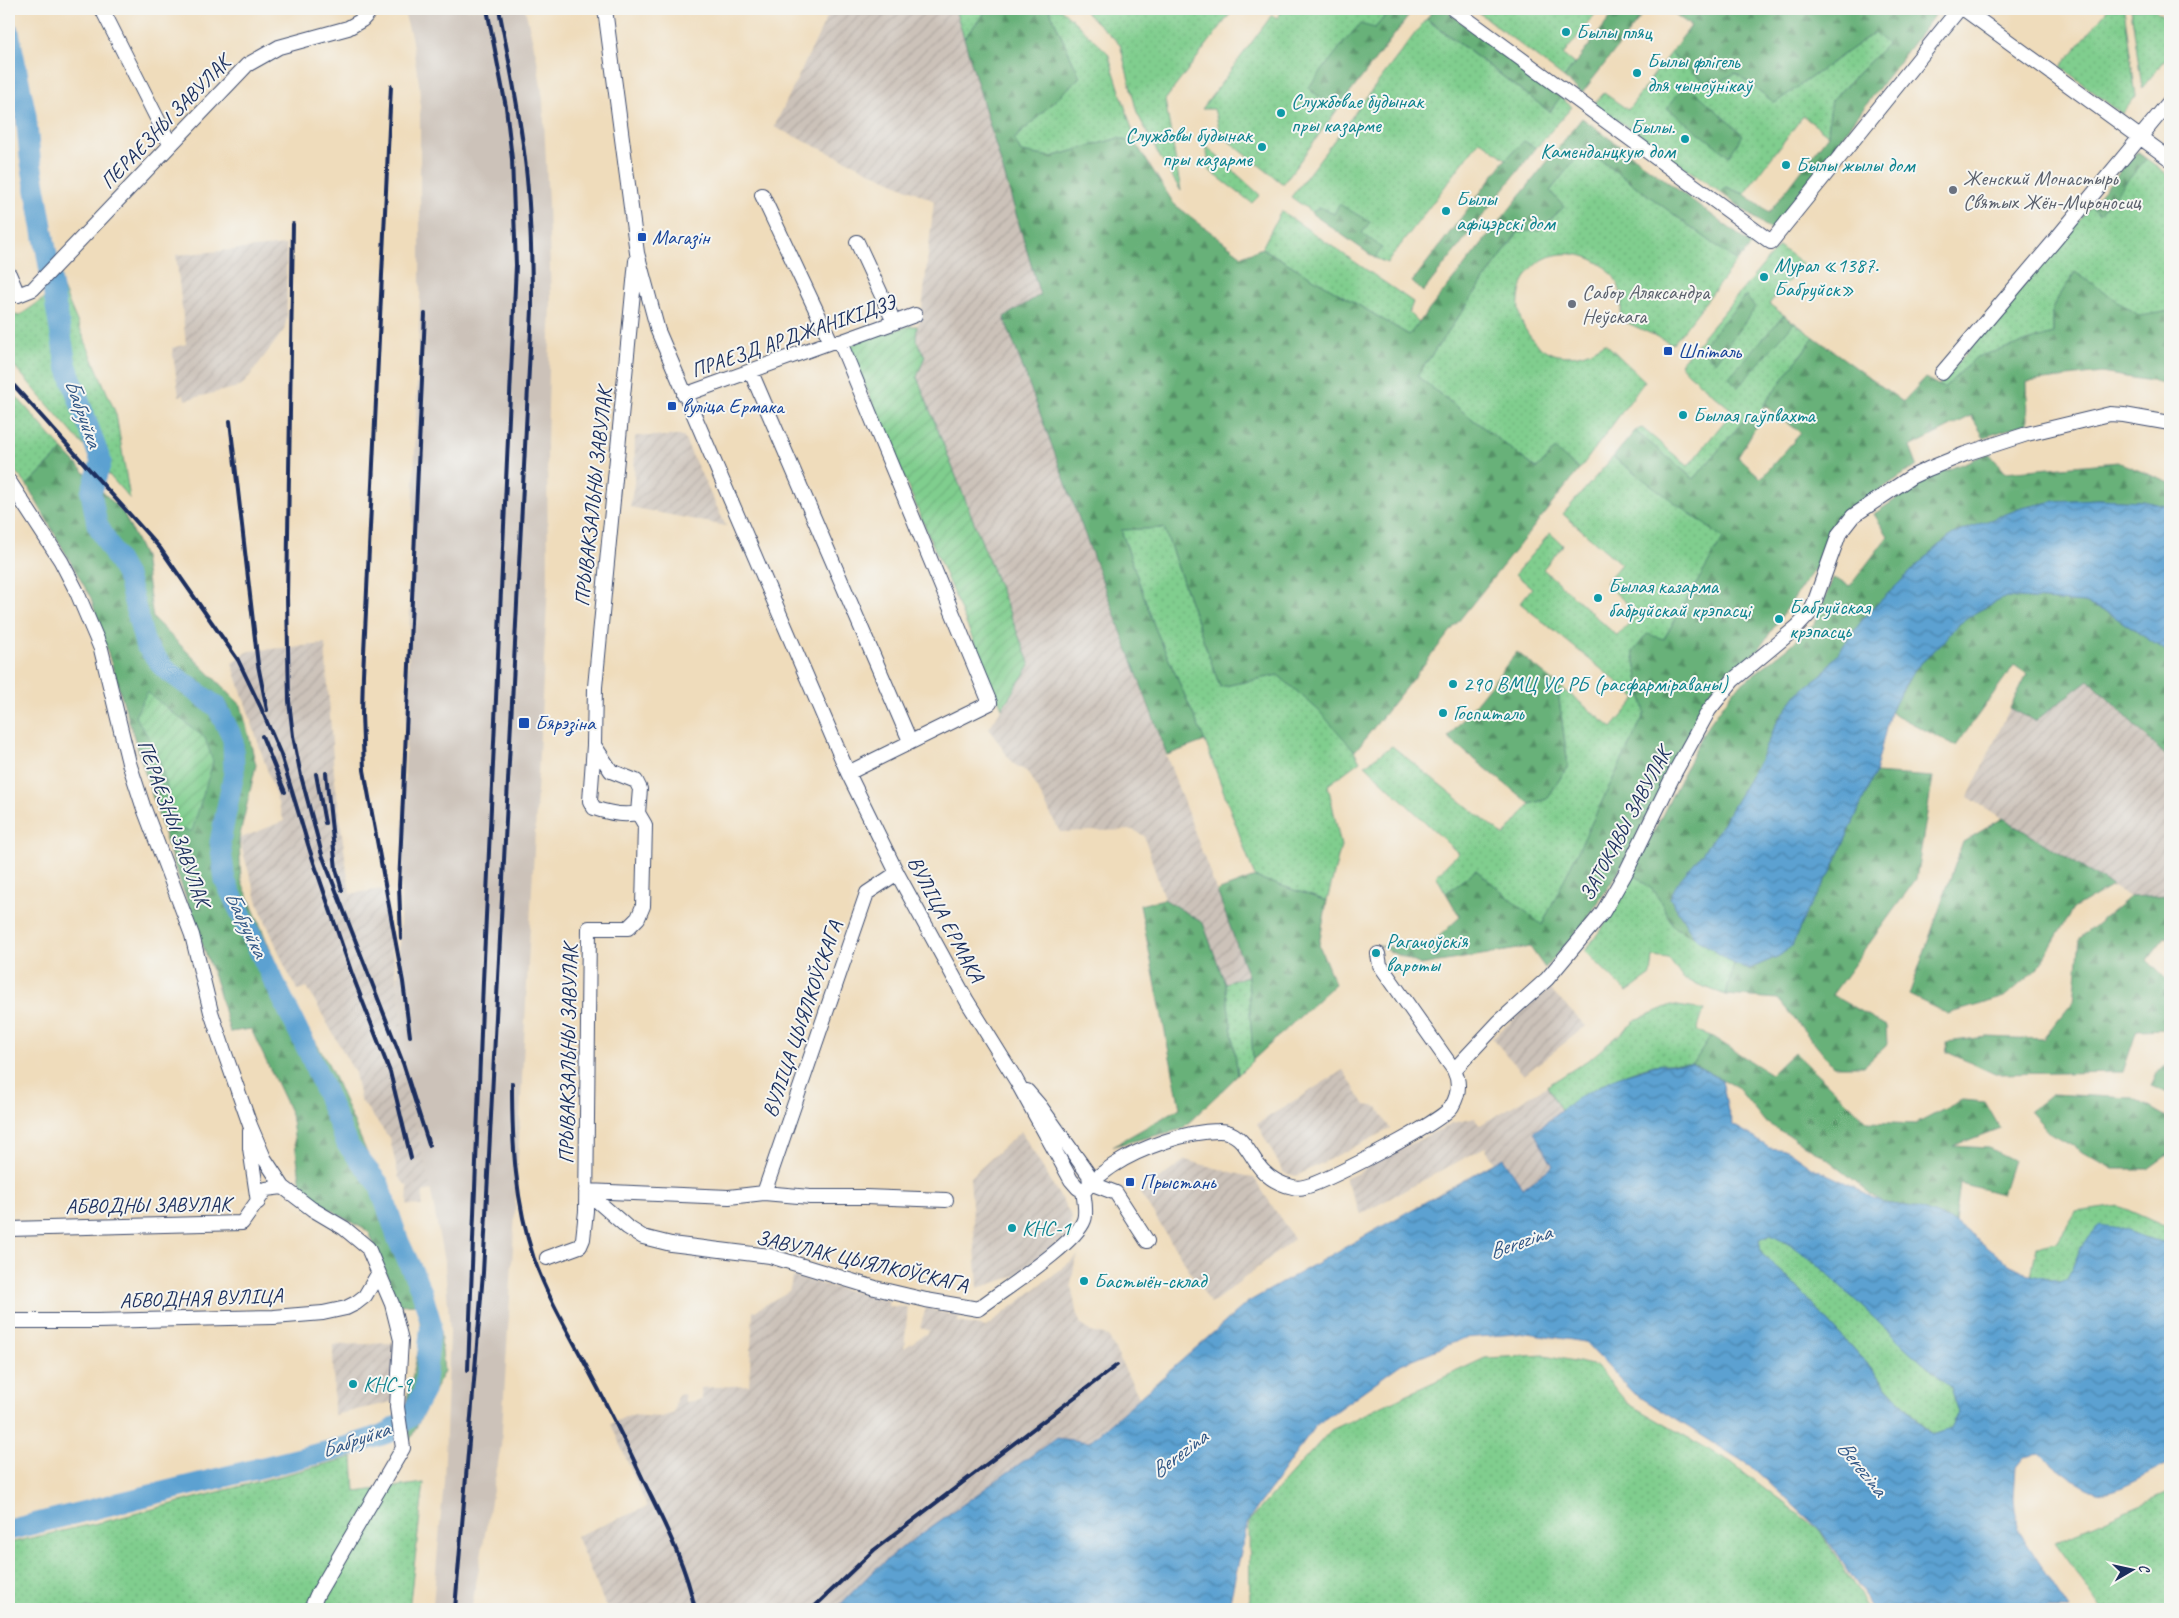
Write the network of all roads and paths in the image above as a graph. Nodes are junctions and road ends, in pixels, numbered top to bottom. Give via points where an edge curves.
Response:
1 (102, 9) edge
2 (372, 9) edge
3 (605, 9) edge
4 (1453, 9) edge
5 (1959, 9) edge
6 (1964, 9) edge
7 (2170, 101) edge
8 (2141, 137) junction
9 (170, 144) junction
10 (2170, 159) edge
11 (762, 195) dead end
12 (857, 242) dead end
13 (637, 252) junction
14 (9, 274) edge
15 (14, 294) edge
16 (915, 314) dead end
17 (894, 322) junction
18 (835, 342) junction
19 (751, 372) junction
20 (1942, 373) dead end
21 (684, 394) junction
22 (2170, 423) edge
23 (9, 482) edge
24 (910, 741) junction
25 (594, 745) junction
26 (848, 773) junction
27 (638, 813) junction
28 (897, 873) junction
29 (1378, 954) dead end
30 (1454, 1070) junction
31 (250, 1125) junction
32 (282, 1187) junction
33 (1087, 1187) junction
34 (586, 1191) junction
35 (764, 1193) junction
36 (946, 1200) dead end
37 (258, 1202) junction
38 (9, 1229) edge
39 (1148, 1241) dead end
40 (546, 1258) dead end
41 (378, 1274) junction
42 (9, 1320) edge
43 (311, 1609) edge

1 - 9 street
2 - 9 street, ПЕРАЕЗНЫ ЗАВУЛАК via 348,28 278,47 247,65
3 - 13 street, ВУЛІЦА ЕРМАКА
4 - 5 street via 1771,242
6 - 8 street
7 - 8 street
8 - 10 street
8 - 20 street
9 - 15 street, ПЕРАЕЗНЫ ЗАВУЛАК via 33,289
11 - 18 street
12 - 17 street
13 - 21 street, ВУЛІЦА ЕРМАКА via 658,331
13 - 25 street, ПРЫВАКЗАЛЬНЫ ЗАВУЛАК via 594,687
14 - 15 street
16 - 17 street, ПРАЕЗД АРДЖАНІКІДЗЭ
17 - 18 street, ПРАЕЗД АРДЖАНІКІДЗЭ
18 - 19 street, ПРАЕЗД АРДЖАНІКІДЗЭ
18 - 24 street via 990,703
19 - 21 street, ПРАЕЗД АРДЖАНІКІДЗЭ
19 - 24 street
21 - 26 street, ВУЛІЦА ЕРМАКА
22 - 30 street, ЗАТОКАВЫ ЗАВУЛАК via 2110,414 2027,434 1928,469 1854,516 1839,534 1811,612 1733,680 1708,710 1625,874 1599,917 1548,979 1499,1022
23 - 31 street, ПЕРАЕЗНЫ ЗАВУЛАК via 61,561 101,649 134,778 192,935 212,1012
24 - 26 street
25 - 27 street, ПРЫВАКЗАЛЬНЫ ЗАВУЛАК via 611,771 636,781 640,789
25 - 27 street, ПРЫВАКЗАЛЬНЫ ЗАВУЛАК via 590,801 594,808 630,815
26 - 28 street, ВУЛІЦА ЕРМАКА
27 - 34 street, ПРЫВАКЗАЛЬНЫ ЗАВУЛАК via 645,825 643,906 638,918 628,928 589,928
28 - 33 street, ВУЛІЦА ЕРМАКА via 1071,1180 1078,1188
28 - 35 street, ВУЛІЦА ЦЫЯЛКОЎСКАГА via 867,893
29 - 30 street via 1380,965
30 - 33 street via 1458,1077 1458,1091 1447,1112 1402,1139 1311,1185 1300,1188 1275,1181 1262,1171 1247,1147 1233,1134 1220,1131 1188,1134 1136,1154 1114,1165
31 - 32 street, ПЕРАЕЗНЫ ЗАВУЛАК via 264,1158
31 - 37 street
32 - 37 street, АБВОДНЫ ЗАВУЛАК via 266,1188
32 - 41 street via 360,1240 373,1258
33 - 34 street, ЗАВУЛАК ЦЫЯЛКОЎСКАГА via 1084,1220 1072,1237 978,1309 875,1288 770,1256 671,1244 643,1237
33 - 39 street via 1116,1193
34 - 35 street, ЗАВУЛАК ЦЫЯЛКОЎСКАГА via 729,1197
34 - 40 street via 586,1220 580,1246
35 - 36 street, ЗАВУЛАК ЦЫЯЛКОЎСКАГА via 810,1198
37 - 38 street, АБВОДНЫ ЗАВУЛАК via 242,1223
41 - 42 street, АБВОДНАЯ ВУЛІЦА via 356,1303 323,1313 96,1321
41 - 43 street via 392,1304 401,1340 397,1407 403,1448

